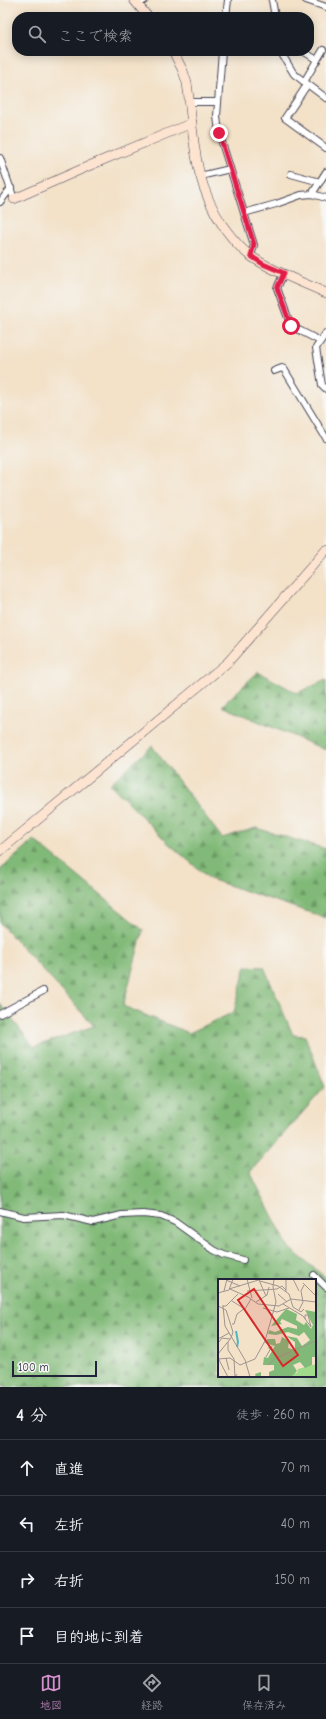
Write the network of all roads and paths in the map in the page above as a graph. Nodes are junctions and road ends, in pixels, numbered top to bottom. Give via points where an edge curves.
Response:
1 (228, 0) edge
2 (272, 0) edge
3 (306, 0) edge
4 (139, 1) edge
5 (326, 7) edge
6 (145, 12) edge
7 (227, 12) edge
8 (274, 12) edge
9 (323, 50) dead end
10 (176, 56) edge
11 (222, 56) edge
12 (283, 56) edge
13 (311, 56) edge
14 (317, 60) junction
15 (306, 83) junction
16 (326, 98) edge
17 (190, 102) junction
18 (218, 102) junction
19 (192, 123) junction
20 (326, 148) edge
21 (0, 158) edge
22 (230, 169) junction
23 (326, 172) edge
24 (291, 174) dead end
25 (200, 176) junction
26 (320, 182) junction
27 (11, 188) junction
28 (312, 194) junction
29 (326, 198) edge
30 (14, 199) joint
31 (0, 202) edge
32 (244, 213) junction
33 (251, 256) junction
34 (284, 273) junction
35 (326, 293) edge
36 (326, 333) edge
37 (320, 340) junction
38 (274, 371) dead end
39 (326, 389) edge
40 (326, 438) edge
41 (326, 550) edge
42 (0, 851) edge
43 (42, 992) dead end
44 (0, 1014) edge
45 (0, 1211) edge
46 (243, 1260) dead end
47 (314, 1275) dead end
48 (326, 1287) edge

1 - 7 street
2 - 8 street
3 - 5 street
4 - 6 street
9 - 14 street
10 - 17 street via 183,71
11 - 18 street
12 - 15 street via 294,74
13 - 14 street
14 - 15 street
15 - 16 street
15 - 20 street via 285,118
17 - 18 street
17 - 19 street
18 - 22 street via 219,133
19 - 25 street
19 - 30 street
21 - 27 street
22 - 25 street
22 - 32 street
23 - 26 street
24 - 26 street
25 - 33 street via 220,221
26 - 28 street
27 - 30 street
27 - 31 street
28 - 29 street
28 - 32 street
32 - 33 street via 254,244
33 - 34 street
34 - 35 street
34 - 37 street via 277,288 291,326
36 - 37 street
37 - 39 street via 316,348 322,385
38 - 40 street via 282,368 284,370
41 - 42 street via 228,662
43 - 44 street
45 - 46 street via 24,1217 63,1215 93,1222 122,1215 161,1216 175,1222 214,1250
47 - 48 street

